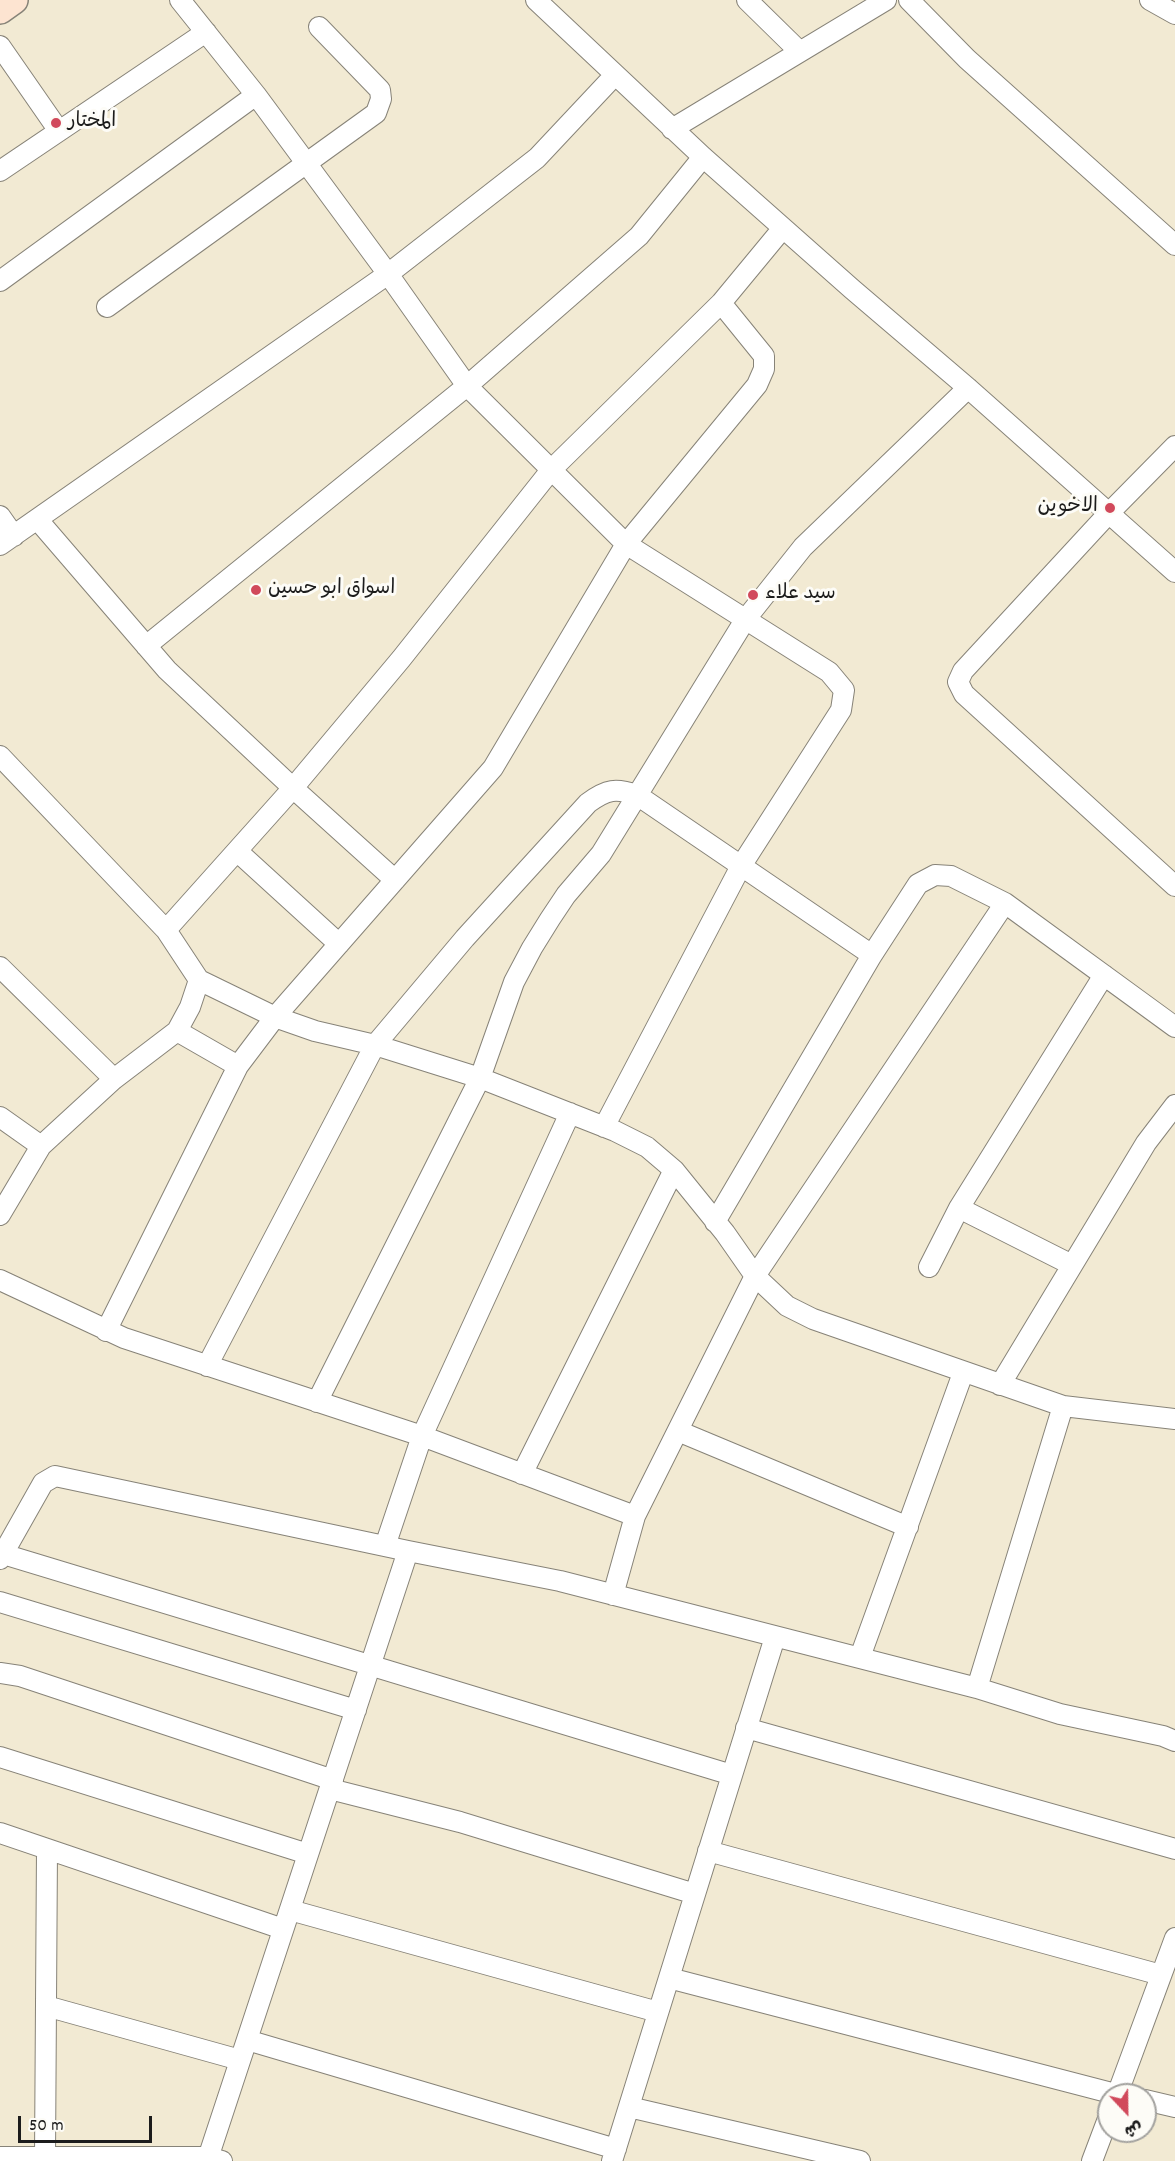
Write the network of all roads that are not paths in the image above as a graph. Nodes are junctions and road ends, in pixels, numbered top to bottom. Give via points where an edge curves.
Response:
1 (14, 0) edge
2 (536, 0) edge
3 (747, 0) edge
4 (886, 0) edge
5 (909, 0) edge
6 (1150, 0) edge
7 (183, 1) edge
8 (0, 10) edge
9 (1175, 14) edge
10 (319, 27) dead end
11 (206, 32) junction
12 (0, 46) edge
13 (799, 51) junction
14 (614, 76) junction
15 (256, 95) junction
16 (672, 129) junction
17 (59, 131) junction
18 (703, 157) junction
19 (307, 164) junction
20 (0, 171) edge
21 (783, 228) junction
22 (1175, 245) edge
23 (388, 274) junction
24 (0, 281) edge
25 (721, 303) junction
26 (107, 307) dead end
27 (467, 386) junction
28 (968, 388) junction
29 (1175, 446) edge
30 (551, 470) junction
31 (1108, 514) junction
32 (0, 516) edge
33 (37, 519) junction
34 (7, 541) edge
35 (626, 544) junction
36 (1175, 572) edge
37 (745, 620) junction
38 (146, 646) junction
39 (0, 756) edge
40 (293, 788) junction
41 (637, 795) junction
42 (237, 851) junction
43 (741, 866) junction
44 (395, 880) junction
45 (1175, 886) edge
46 (1005, 903) junction
47 (166, 930) junction
48 (339, 944) junction
49 (872, 955) junction
50 (0, 967) edge
51 (1104, 975) junction
52 (199, 980) junction
53 (275, 1017) junction
54 (1175, 1027) edge
55 (177, 1031) junction
56 (375, 1045) junction
57 (238, 1066) junction
58 (480, 1078) junction
59 (114, 1079) junction
60 (1175, 1105) edge
61 (570, 1113) junction
62 (0, 1117) edge
63 (604, 1127) junction
64 (41, 1146) junction
65 (674, 1170) junction
66 (959, 1208) junction
67 (0, 1215) edge
68 (715, 1222) junction
69 (1072, 1265) junction
70 (929, 1267) dead end
71 (755, 1276) junction
72 (0, 1280) edge
73 (106, 1331) junction
74 (207, 1366) junction
75 (963, 1373) junction
76 (1000, 1385) junction
77 (317, 1402) junction
78 (1063, 1406) junction
79 (1174, 1417) edge
80 (678, 1431) junction
81 (422, 1436) junction
82 (522, 1474) junction
83 (635, 1516) junction
84 (908, 1527) junction
85 (385, 1546) junction
86 (408, 1551) junction
87 (2, 1556) edge
88 (613, 1595) junction
89 (0, 1602) edge
90 (775, 1637) junction
91 (860, 1657) junction
92 (370, 1666) junction
93 (0, 1673) edge
94 (977, 1688) junction
95 (356, 1710) junction
96 (746, 1728) junction
97 (1175, 1741) edge
98 (0, 1757) edge
99 (732, 1775) junction
100 (331, 1784) junction
101 (0, 1833) edge
102 (47, 1849) junction
103 (1175, 1849) edge
104 (708, 1851) junction
105 (308, 1854) junction
106 (695, 1894) junction
107 (286, 1920) junction
108 (1175, 1938) edge
109 (1161, 1975) junction
110 (669, 1978) junction
111 (46, 2006) junction
112 (658, 2012) junction
113 (247, 2040) junction
114 (240, 2060) junction
115 (1122, 2083) edge
116 (1097, 2090) edge
117 (1157, 2103) edge
118 (629, 2107) junction
119 (1175, 2107) edge
120 (1099, 2143) edge
121 (614, 2155) edge
122 (45, 2157) junction
123 (12, 2159) edge
124 (213, 2160) edge
125 (860, 2161) edge
126 (1092, 2161) edge

1 - 8 street
2 - 14 street
3 - 13 street
4 - 13 street
5 - 22 street via 967,59
6 - 9 street
7 - 11 street
10 - 19 street via 380,90 381,99 376,113
11 - 15 street
11 - 17 street
12 - 17 street
13 - 16 street
14 - 16 street
14 - 23 street via 537,158
15 - 19 street
15 - 24 street
16 - 18 street
17 - 20 street
18 - 21 street
18 - 27 street via 639,236
19 - 23 street
19 - 26 street
21 - 25 street
21 - 28 street
23 - 27 street
23 - 33 street
25 - 30 street
25 - 35 street via 764,356 764,369 757,385
27 - 30 street
27 - 38 street
28 - 31 street
28 - 37 street via 803,547
29 - 31 street
30 - 35 street
30 - 40 street
31 - 36 street
31 - 45 street via 963,671 958,682 964,694
32 - 34 street
33 - 34 street
33 - 38 street
35 - 37 street
35 - 44 street via 493,768
37 - 41 street
37 - 43 street via 829,672 844,690 841,710
38 - 40 street
39 - 47 street
40 - 42 street
40 - 44 street
41 - 43 street
41 - 56 street via 610,791 588,803 465,938
41 - 58 street via 602,854 566,895 532,948 514,982
42 - 47 street
42 - 48 street
43 - 49 street
43 - 63 street
44 - 48 street
46 - 49 street via 951,876 935,875 918,884
46 - 51 street
46 - 71 street
47 - 52 street
48 - 53 street
49 - 68 street
50 - 59 street
51 - 54 street
51 - 66 street
52 - 53 street
52 - 55 street
53 - 56 street
53 - 57 street
55 - 57 street
55 - 59 street
56 - 58 street
56 - 74 street
57 - 73 street
58 - 61 street
58 - 77 street
59 - 64 street
60 - 69 street via 1146,1143
61 - 63 street
61 - 81 street
62 - 64 street
63 - 65 street via 647,1147
64 - 67 street
65 - 68 street
65 - 82 street
66 - 69 street
66 - 70 street
68 - 71 street
69 - 76 street
71 - 75 street via 787,1306 813,1319
71 - 80 street
72 - 73 street
73 - 74 street
74 - 77 street
75 - 76 street
75 - 84 street
76 - 78 street
77 - 81 street
78 - 79 street
78 - 94 street
80 - 83 street
80 - 84 street
81 - 82 street
81 - 85 street
82 - 83 street
83 - 88 street
84 - 91 street
85 - 86 street
85 - 87 street via 55,1476 43,1483
86 - 88 street
86 - 92 street
87 - 92 street
88 - 90 street
89 - 95 street
90 - 91 street
90 - 96 street
91 - 94 street
92 - 95 street
92 - 99 street
93 - 100 street via 20,1676
94 - 97 street via 1060,1714
95 - 100 street
96 - 99 street
96 - 103 street
98 - 105 street
99 - 104 street
100 - 105 street
100 - 106 street
101 - 102 street
102 - 107 street
102 - 111 street
104 - 106 street
104 - 109 street
105 - 107 street
106 - 110 street
107 - 112 street
107 - 113 street
108 - 109 street
109 - 115 street
110 - 112 street
110 - 116 street
111 - 114 street
111 - 122 street
112 - 118 street
113 - 114 street
113 - 121 street
114 - 124 street
117 - 119 street
118 - 121 street
118 - 125 street
120 - 126 street
122 - 123 street
122 - 124 street

